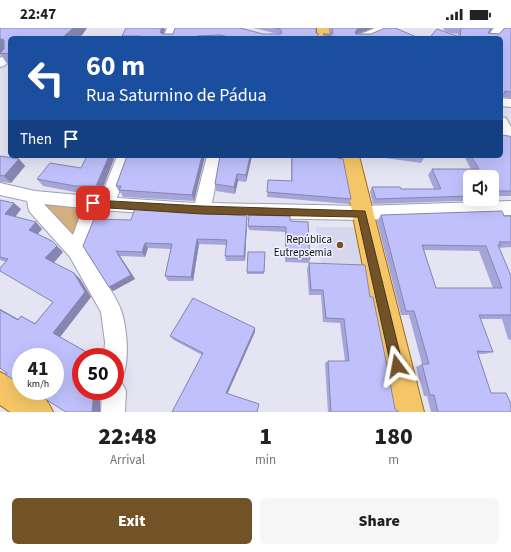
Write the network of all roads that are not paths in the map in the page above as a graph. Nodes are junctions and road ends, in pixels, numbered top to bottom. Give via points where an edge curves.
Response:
1 (384, 28) edge
2 (365, 36) edge
3 (8, 57) edge
4 (0, 64) edge
5 (503, 125) edge
6 (511, 140) edge
7 (123, 158) edge
8 (214, 158) edge
9 (351, 158) edge
10 (0, 189) edge
11 (35, 197) junction
12 (100, 204) junction
13 (511, 208) edge
14 (202, 210) junction
15 (362, 213) junction
16 (76, 251) junction
17 (116, 348) edge
18 (0, 387) edge
19 (114, 400) edge
20 (37, 412) edge
21 (113, 412) edge
22 (408, 412) edge

1 - 2 street
3 - 4 street
5 - 6 street
7 - 12 street
8 - 14 street
9 - 15 main road
10 - 11 street
11 - 12 street
11 - 16 street via 35,206
12 - 14 street
12 - 16 street
13 - 15 street
14 - 15 street
15 - 22 main road
16 - 17 street via 111,310
18 - 20 main road
19 - 21 street

